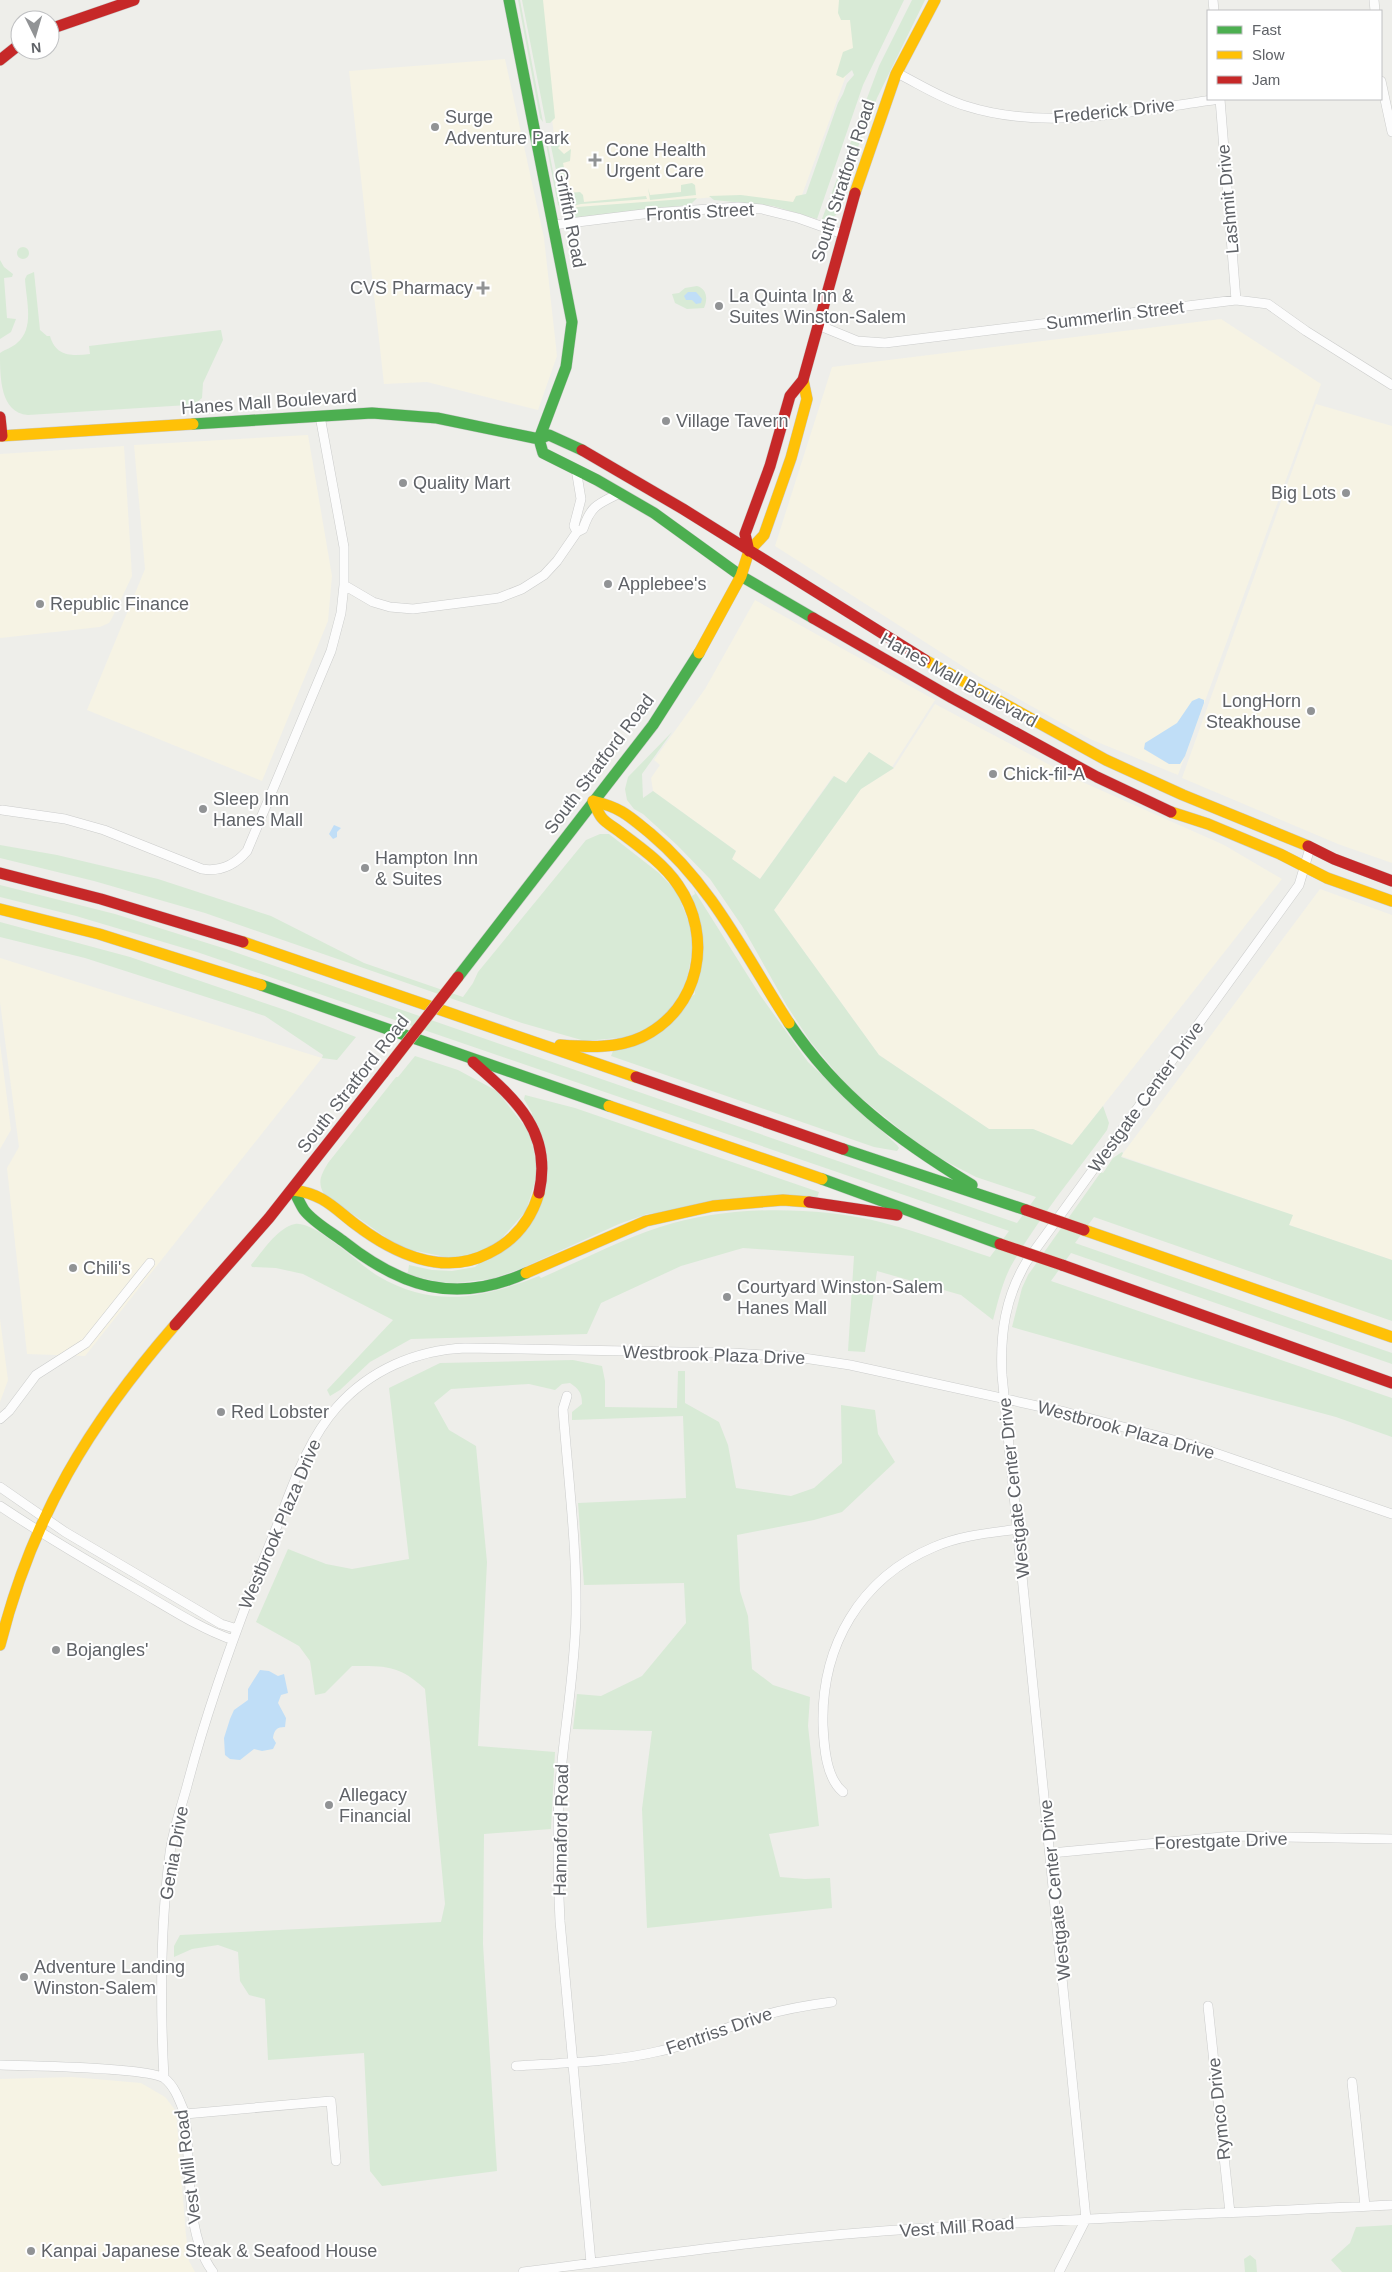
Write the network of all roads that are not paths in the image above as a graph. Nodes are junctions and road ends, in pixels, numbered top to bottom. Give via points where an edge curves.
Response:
1 (134, 0) edge
2 (509, 0) edge
3 (935, 0) edge
4 (60, 26) edge
5 (10, 52) edge
6 (0, 60) edge
7 (897, 73) junction
8 (1382, 86) edge
9 (1212, 100) edge
10 (1220, 100) edge
11 (1392, 132) edge
12 (553, 225) junction
13 (843, 234) junction
14 (1236, 300) junction
15 (818, 325) junction
16 (803, 380) junction
17 (1392, 385) edge
18 (320, 416) junction
19 (0, 417) edge
20 (1, 436) edge
21 (539, 439) junction
22 (576, 468) junction
23 (620, 493) junction
24 (577, 532) junction
25 (749, 551) junction
26 (741, 576) junction
27 (344, 585) junction
28 (594, 801) junction
29 (2, 810) dead end
30 (1310, 848) junction
31 (1305, 867) junction
32 (0, 874) edge
33 (1392, 881) edge
34 (1392, 901) edge
35 (0, 909) edge
36 (541, 1044) junction
37 (468, 1057) junction
38 (293, 1190) junction
39 (994, 1199) junction
40 (926, 1218) junction
41 (150, 1263) dead end
42 (1392, 1336) edge
43 (1392, 1383) edge
44 (567, 1396) dead end
45 (1005, 1399) junction
46 (0, 1419) edge
47 (0, 1487) edge
48 (0, 1506) edge
49 (1392, 1514) edge
50 (45, 1518) junction
51 (1019, 1529) junction
52 (39, 1532) junction
53 (235, 1635) junction
54 (0, 1644) edge
55 (843, 1792) dead end
56 (1392, 1839) edge
57 (1051, 1853) junction
58 (832, 2002) dead end
59 (1208, 2006) dead end
60 (573, 2062) junction
61 (0, 2065) edge
62 (516, 2066) dead end
63 (164, 2078) junction
64 (1352, 2082) dead end
65 (185, 2114) junction
66 (336, 2162) dead end
67 (1392, 2205) edge
68 (1365, 2206) junction
69 (1230, 2213) junction
70 (1086, 2219) junction
71 (592, 2263) junction
72 (213, 2272) edge
73 (523, 2272) edge
74 (1059, 2272) edge

1 - 4 main road
2 - 12 main road, Griffith Road
3 - 7 main road, South Stratford Road
5 - 6 main road
7 - 9 street, Frederick Drive via 965,106 1017,117 1055,120
7 - 13 main road, South Stratford Road
8 - 11 street
10 - 14 street, Lashmit Drive
12 - 13 street, Frontis Street via 738,207 781,214
12 - 21 main road, Griffith Road via 570,308 572,335 567,363
13 - 15 main road, South Stratford Road
14 - 15 street, Summerlin Street via 885,343 857,341
14 - 17 street, Summerlin Street via 1268,304
15 - 16 main road, South Stratford Road
16 - 25 main road, South Stratford Road via 790,396 770,466 745,534
16 - 25 main road, South Stratford Road via 807,399 791,458 764,535
18 - 20 main road, Hanes Mall Boulevard
18 - 21 main road, Hanes Mall Boulevard via 393,413 437,418
18 - 27 street via 342,531
19 - 20 main road
21 - 22 main road, Hanes Mall Boulevard via 544,453
21 - 25 main road, Hanes Mall Boulevard via 550,435 582,450
22 - 23 main road, Hanes Mall Boulevard
22 - 24 street via 581,499 574,526
23 - 24 street via 594,507 583,529
23 - 26 main road, Hanes Mall Boulevard via 654,513
24 - 27 street via 544,575 499,598 413,609 373,602
25 - 26 main road, South Stratford Road
25 - 30 main road, Hanes Mall Boulevard via 939,668 1127,771 1241,816
26 - 28 main road, South Stratford Road via 693,664 653,724
26 - 31 main road, Hanes Mall Boulevard via 1097,777 1165,810 1208,824
27 - 29 street via 331,651 247,851 234,863 221,869 202,869 104,830 65,819
28 - 36 main road via 602,818 657,862 678,885 697,924 698,968 681,1006 664,1023 643,1036 618,1044
28 - 38 main road, South Stratford Road, bridge
28 - 39 main road via 617,807 659,840 706,890 763,984 828,1074 882,1126
30 - 31 street, Westgate Center Drive
30 - 33 main road, Hanes Mall Boulevard
31 - 34 main road, Hanes Mall Boulevard
31 - 45 street, Westgate Center Drive via 1299,885 1020,1271 1003,1324 1001,1357
32 - 36 main road via 101,899 273,951
35 - 37 main road via 180,959
36 - 39 main road
37 - 38 main road via 520,1105 533,1125 540,1145 542,1173 537,1201 525,1223 501,1247 471,1261 422,1261 382,1243 318,1195
37 - 40 main road
38 - 40 main road via 305,1211 382,1269 408,1281 452,1290 509,1281 646,1220 693,1209 733,1203 802,1201
38 - 50 main road, South Stratford Road via 120,1391 79,1452
39 - 42 main road, bridge
40 - 43 main road, bridge
41 - 46 street via 86,1343 36,1375
44 - 60 street, Hannaford Road via 563,1409 575,1548 576,1614 559,1796 558,1862
45 - 49 street, Westbrook Plaza Drive via 1189,1444
45 - 51 street, Westgate Center Drive
45 - 53 street, Westbrook Plaza Drive via 880,1371 787,1356 465,1348 422,1354 372,1377 325,1421 307,1451
47 - 50 street, Westbrook Plaza Drive
48 - 52 street
50 - 52 main road, South Stratford Road
50 - 53 street, Westbrook Plaza Drive
51 - 55 street via 972,1535 924,1551 892,1570 853,1612 833,1651 824,1689 824,1742 829,1768
51 - 57 street, Westgate Center Drive
52 - 53 street via 206,1629
52 - 54 main road, South Stratford Road via 6,1617
53 - 63 street, Genia Drive via 197,1744 170,1850 161,1960
56 - 57 street, Forestgate Drive via 1233,1836
57 - 70 street, Westgate Center Drive
58 - 60 street, Fentriss Drive via 761,2016 660,2052
59 - 69 street, Rymco Drive
60 - 62 street, Fentriss Drive
60 - 71 street, Hannaford Road
61 - 63 street via 136,2072
63 - 65 street, Vest Mill Road via 178,2097
64 - 68 street
65 - 66 street via 331,2100
65 - 72 street, Vest Mill Road via 195,2229 201,2253
67 - 68 street, Vest Mill Road
68 - 69 street, Vest Mill Road
69 - 70 street, Vest Mill Road
70 - 71 street, Vest Mill Road via 871,2232
70 - 74 street
71 - 73 street, Vest Mill Road

